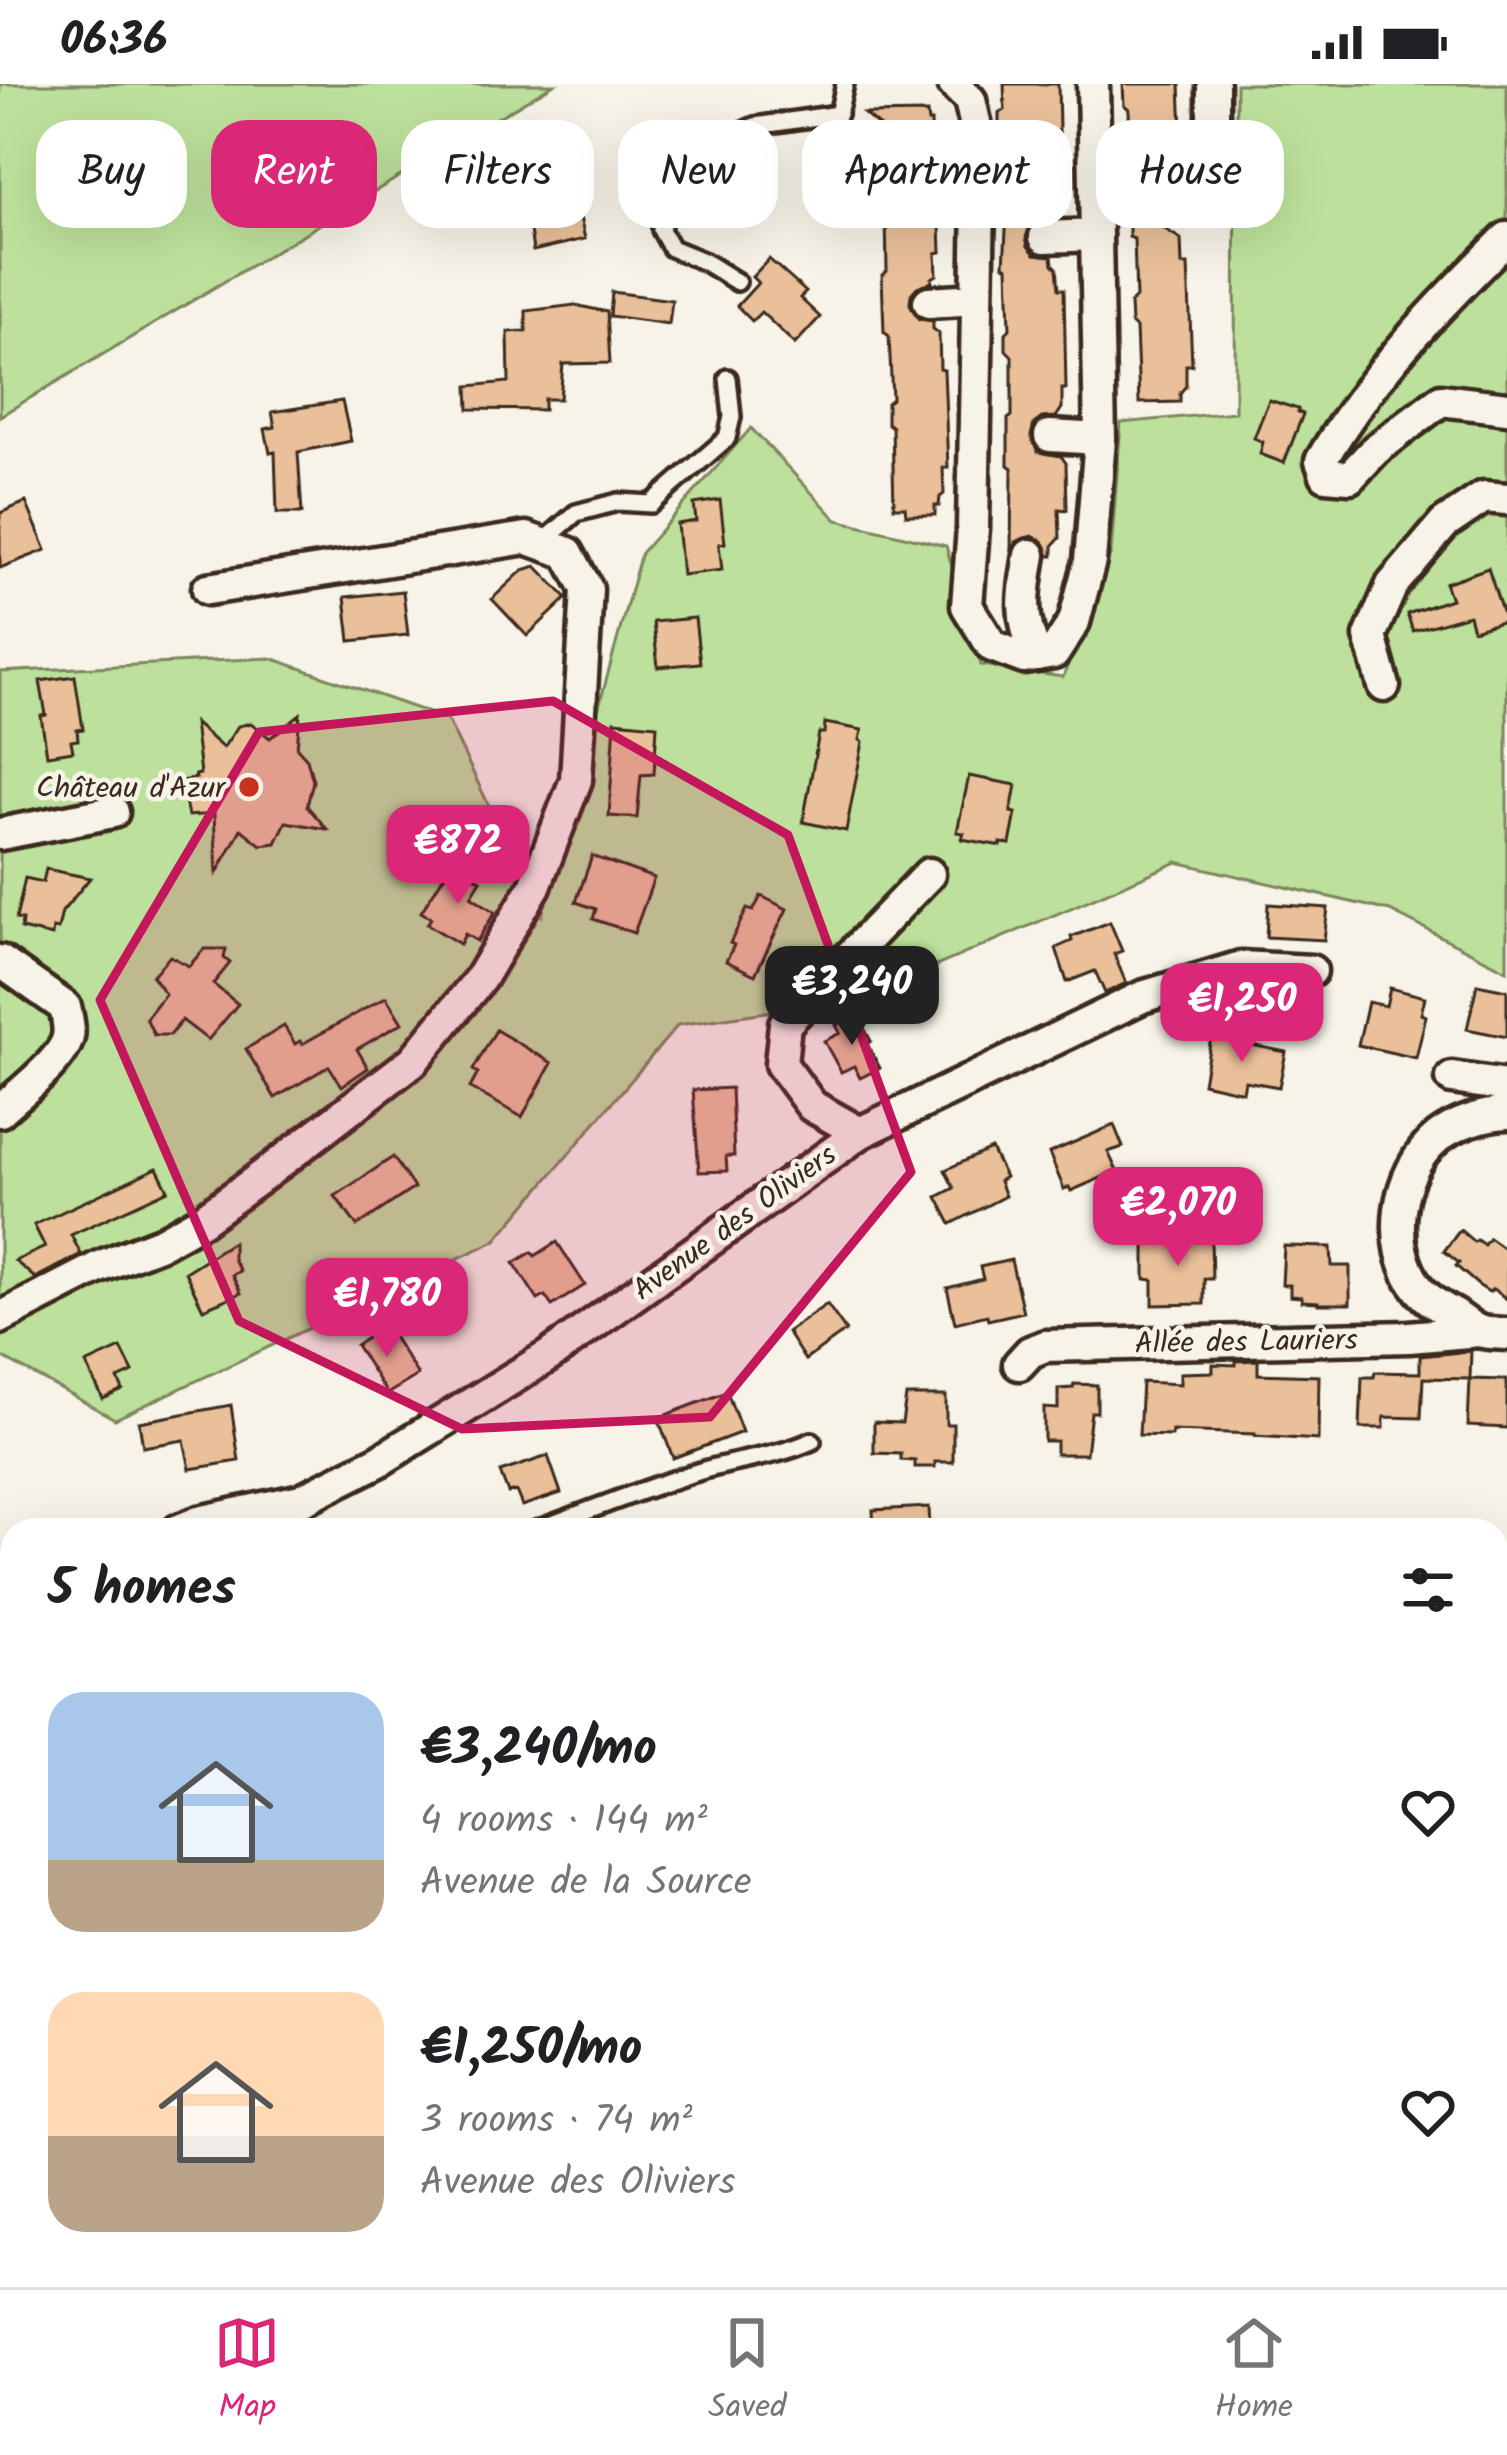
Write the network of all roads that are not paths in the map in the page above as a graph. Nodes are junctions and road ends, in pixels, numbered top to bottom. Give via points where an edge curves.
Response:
1 (845, 84) edge
2 (954, 84) edge
3 (1093, 84) edge
4 (1213, 84) edge
5 (1213, 120) edge
6 (1096, 235) junction
7 (1045, 237) dead end
8 (1507, 238) edge
9 (736, 282) dead end
10 (977, 299) junction
11 (929, 302) dead end
12 (728, 378) dead end
13 (1507, 408) edge
14 (1050, 436) dead end
15 (1100, 440) junction
16 (1507, 499) edge
17 (542, 543) junction
18 (1030, 554) dead end
19 (208, 589) dead end
20 (1037, 656) junction
21 (1384, 686) dead end
22 (113, 812) dead end
23 (0, 834) edge
24 (929, 874) dead end
25 (0, 961) edge
26 (1311, 971) dead end
27 (1452, 1078) dead end
28 (1507, 1086) edge
29 (0, 1111) edge
30 (1507, 1113) edge
31 (860, 1133) junction
32 (0, 1318) edge
33 (1493, 1333) edge
34 (1019, 1364) dead end
35 (812, 1441) dead end
36 (218, 1518) edge
37 (570, 1518) edge

1 - 9 lane via 838,113 754,126 721,140 668,197 661,230 671,248
2 - 10 street via 970,100 980,144
3 - 6 street
4 - 5 street
6 - 7 street
6 - 15 street
8 - 13 street via 1432,311 1321,461 1326,475 1350,477 1442,400
10 - 11 street
10 - 20 street via 967,605 992,646
12 - 17 lane via 727,438 651,503 575,513
14 - 15 street
15 - 20 street via 1090,561 1075,622 1054,652
16 - 21 street via 1484,497 1444,524 1392,585 1370,636
17 - 19 street via 486,543
17 - 32 street via 568,553 587,589 575,780 535,886 480,979 413,1061 202,1220
18 - 20 street via 1022,598
22 - 23 street
24 - 31 street via 785,1024 782,1064 812,1106
25 - 29 street via 65,1007 68,1026 56,1058
26 - 31 street, Avenue des Oliviers via 1240,967 1142,997
27 - 28 street
30 - 33 street via 1438,1137 1410,1173 1400,1218 1400,1244 1419,1289
31 - 36 street, Avenue des Oliviers via 550,1354 379,1461 301,1500
33 - 34 street, Allée des Lauriers via 1045,1346
35 - 37 lane

